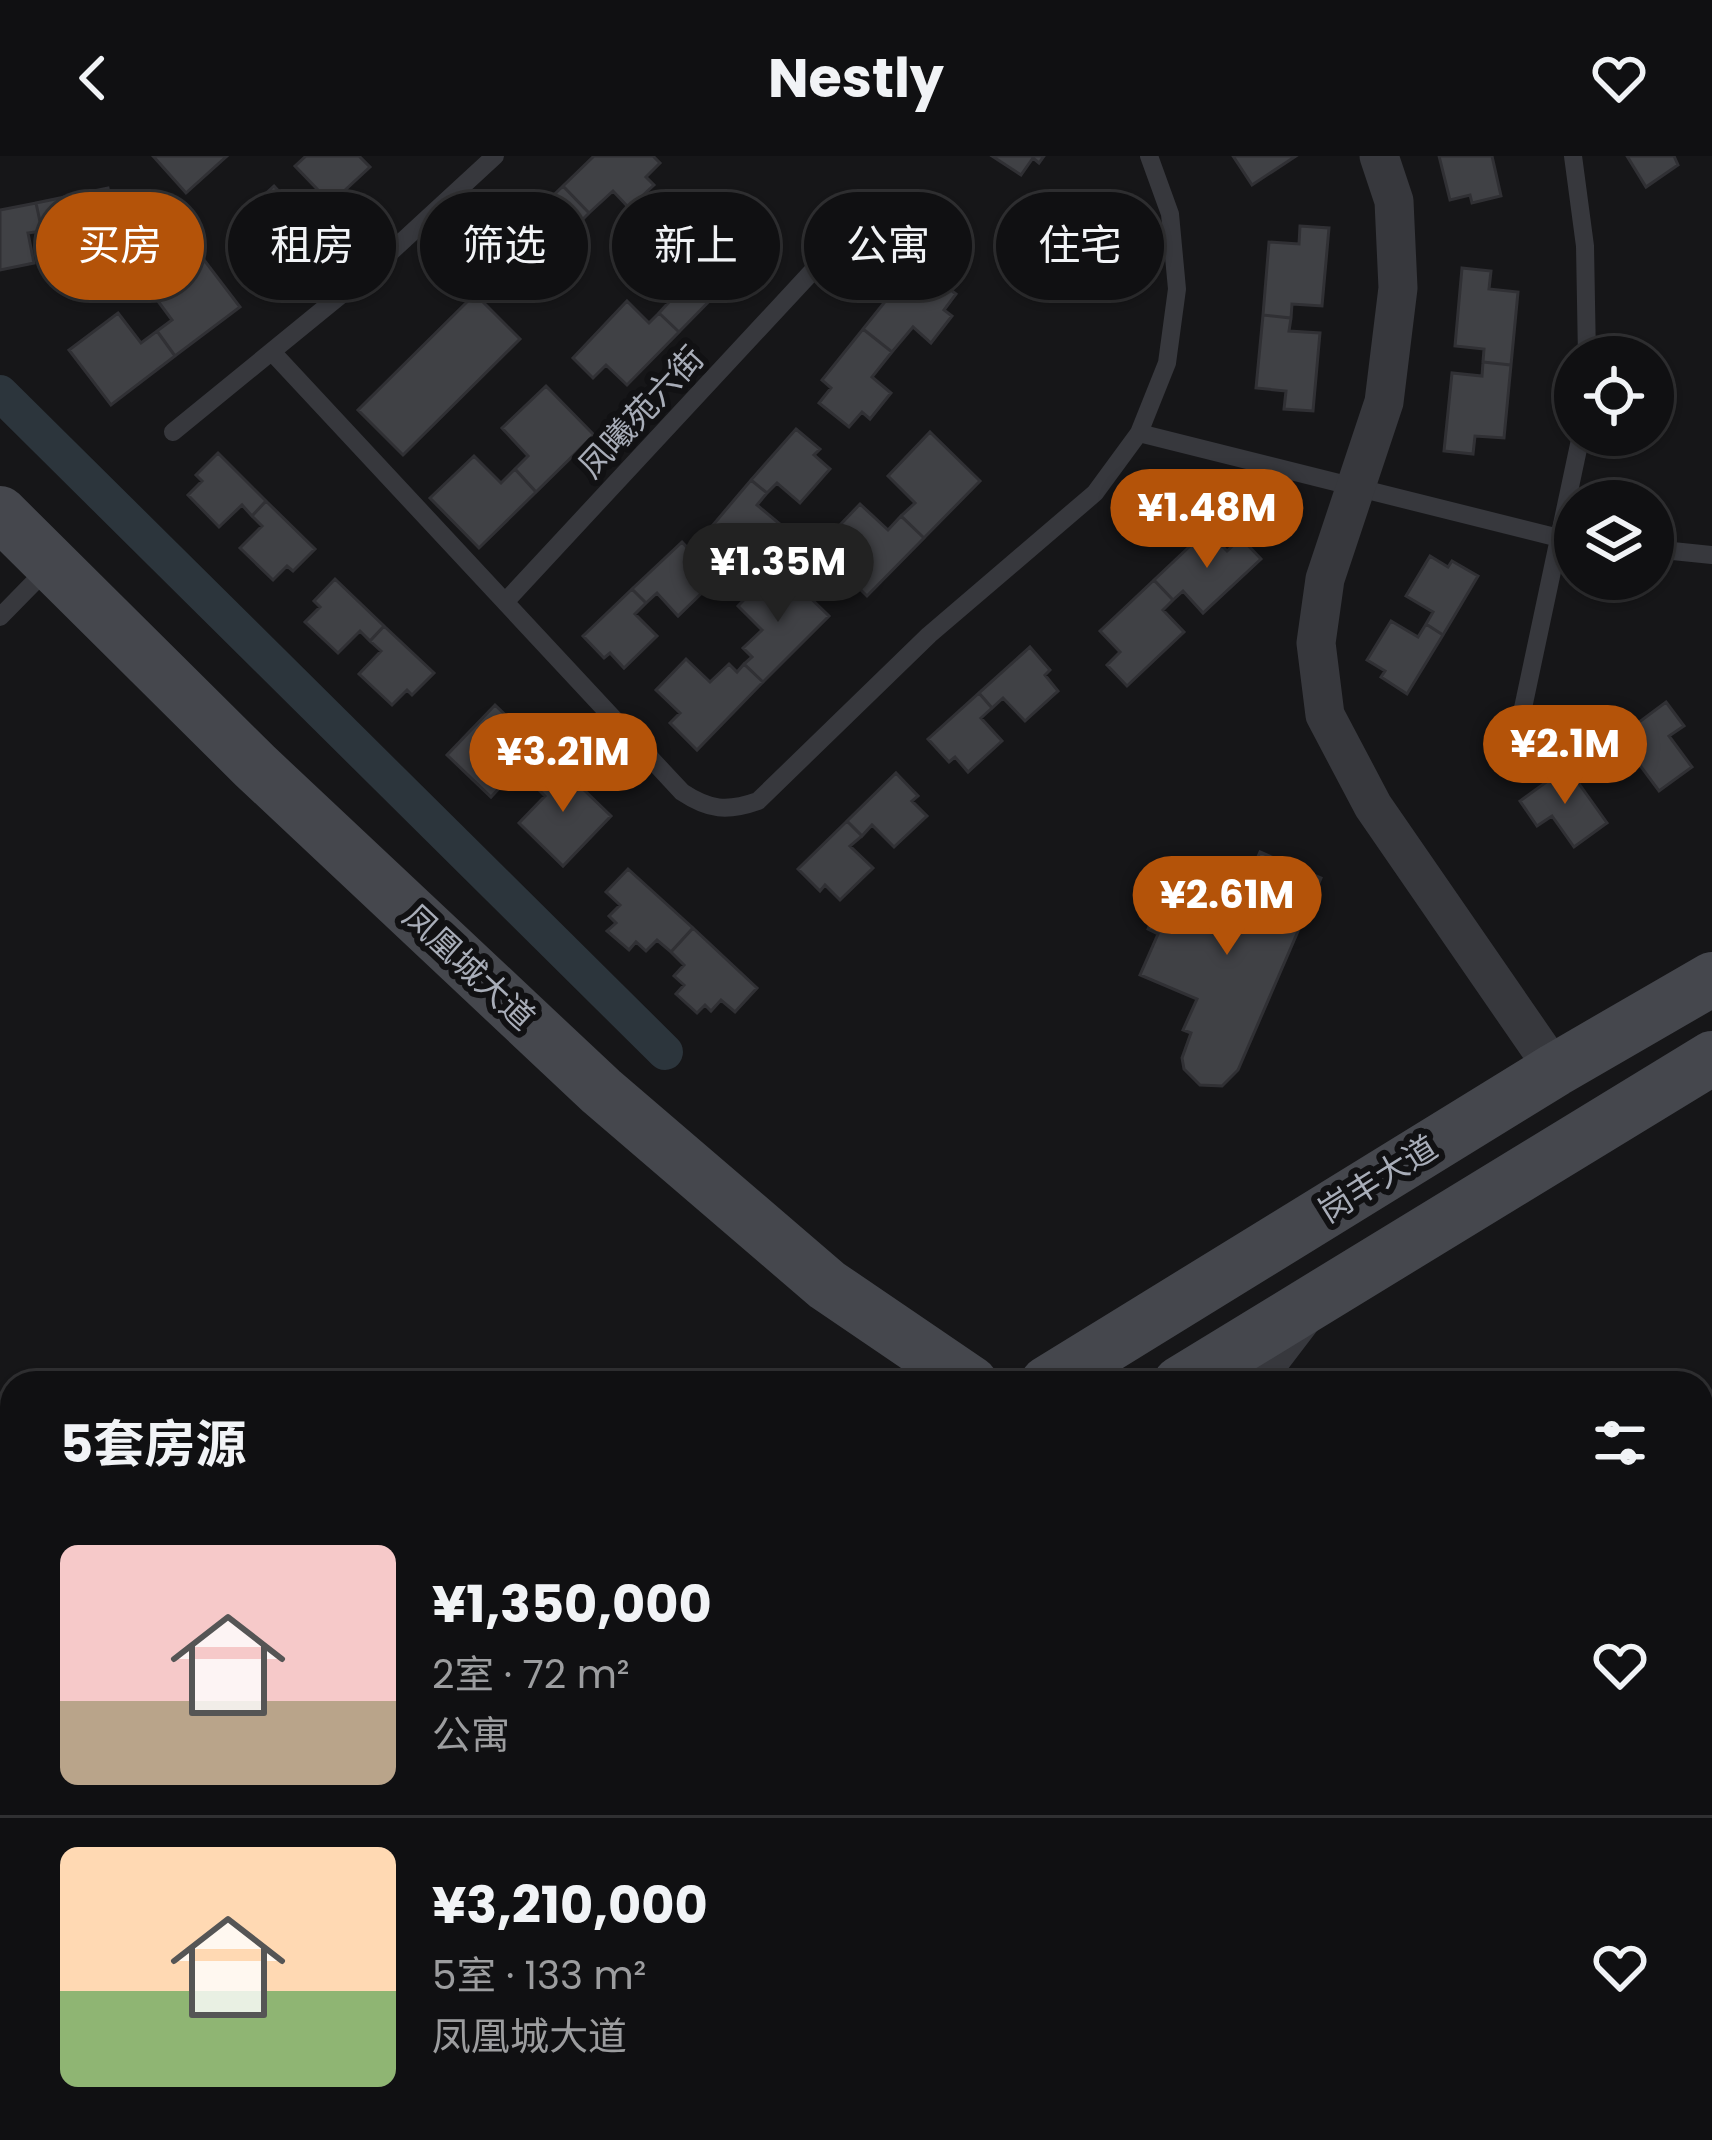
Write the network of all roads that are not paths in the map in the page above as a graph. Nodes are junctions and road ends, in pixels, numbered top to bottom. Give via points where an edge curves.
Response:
1 (495, 156) edge
2 (1149, 156) edge
3 (1379, 156) edge
4 (1573, 156) edge
5 (804, 280) edge
6 (1588, 336) edge
7 (273, 353) junction
8 (173, 432) dead end
9 (1139, 433) junction
10 (1355, 486) junction
11 (0, 513) edge
12 (1554, 537) edge
13 (1674, 552) edge
14 (1712, 555) edge
15 (52, 565) junction
16 (1554, 595) edge
17 (505, 602) junction
18 (0, 617) edge
19 (1513, 755) dead end
20 (1712, 979) edge
21 (1712, 1058) edge
22 (1555, 1070) junction
23 (1305, 1308) junction
24 (953, 1371) edge
25 (1066, 1371) edge
26 (1200, 1371) edge
27 (1256, 1371) edge

1 - 7 lane
2 - 9 lane via 1170,214 1178,289 1167,363
3 - 10 street via 1394,201 1398,288 1384,402
4 - 6 lane
5 - 17 lane, 凤曦苑六街
7 - 8 lane
7 - 17 lane
9 - 10 lane
9 - 17 lane via 1095,494 929,635 758,801 732,810 705,807 682,792
10 - 12 lane
10 - 22 street via 1325,579 1316,644 1325,715 1373,806
11 - 15 main road, 凤凰城大道
13 - 14 lane
15 - 18 lane
15 - 24 main road, 凤凰城大道 via 601,1091 826,1285
16 - 19 lane
20 - 22 main road, 岗丰大道
21 - 23 main road
22 - 25 main road, 岗丰大道
23 - 26 main road
23 - 27 street

